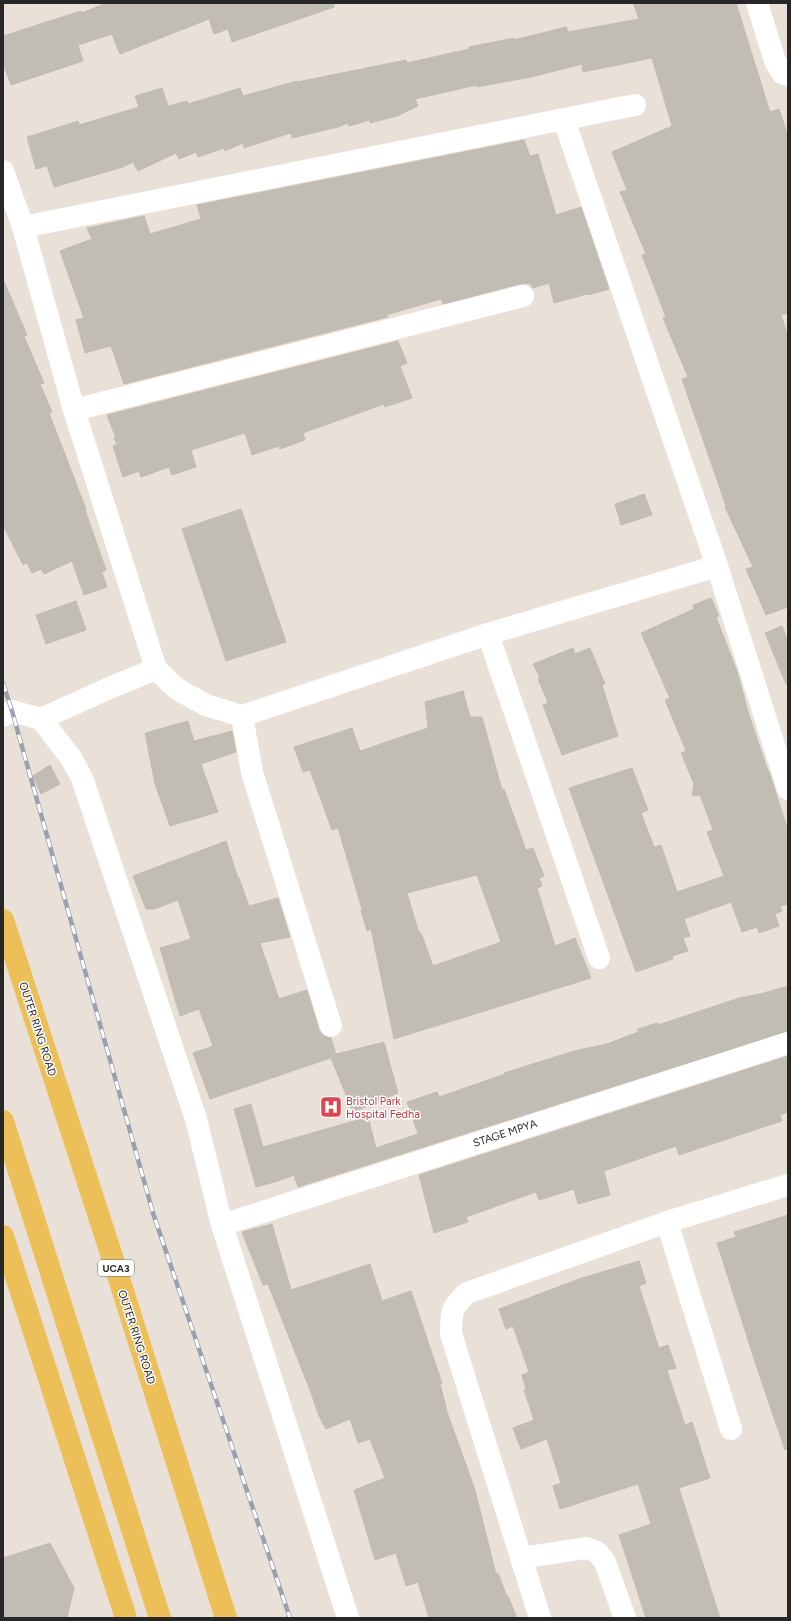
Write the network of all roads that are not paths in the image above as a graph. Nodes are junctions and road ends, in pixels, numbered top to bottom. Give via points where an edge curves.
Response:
1 (757, 3) edge
2 (788, 75) edge
3 (635, 105) dead end
4 (564, 120) junction
5 (3, 171) edge
6 (23, 227) junction
7 (523, 296) dead end
8 (74, 410) junction
9 (717, 566) junction
10 (488, 634) junction
11 (156, 669) junction
12 (3, 716) edge
13 (242, 716) junction
14 (41, 719) junction
15 (788, 789) edge
16 (3, 920) edge
17 (599, 958) dead end
18 (331, 1026) dead end
19 (788, 1043) edge
20 (3, 1121) edge
21 (788, 1185) edge
22 (667, 1222) junction
23 (222, 1225) junction
24 (3, 1236) edge
25 (731, 1429) dead end
26 (521, 1558) junction
27 (126, 1618) edge
28 (160, 1618) edge
29 (226, 1618) edge
30 (348, 1618) edge
31 (540, 1618) edge
32 (625, 1618) edge

1 - 2 street via 775,61 782,73
3 - 4 street
4 - 6 street
4 - 9 street
5 - 6 street
6 - 8 street
7 - 8 street
8 - 11 street
9 - 10 street
9 - 15 street
10 - 13 street
10 - 17 street
11 - 13 street via 177,688 206,705
11 - 14 street
12 - 14 street via 12,711
13 - 18 street via 252,772
14 - 23 street via 71,758 82,778 196,1119
16 - 29 main road, OUTER RING ROAD / UCA3
19 - 23 street, STAGE MPYA
20 - 28 main road
21 - 22 street
22 - 25 street
22 - 26 street via 467,1293 456,1303 451,1316 451,1334
23 - 30 street
24 - 27 main road
26 - 31 street
26 - 32 street via 586,1548 597,1552 605,1562

